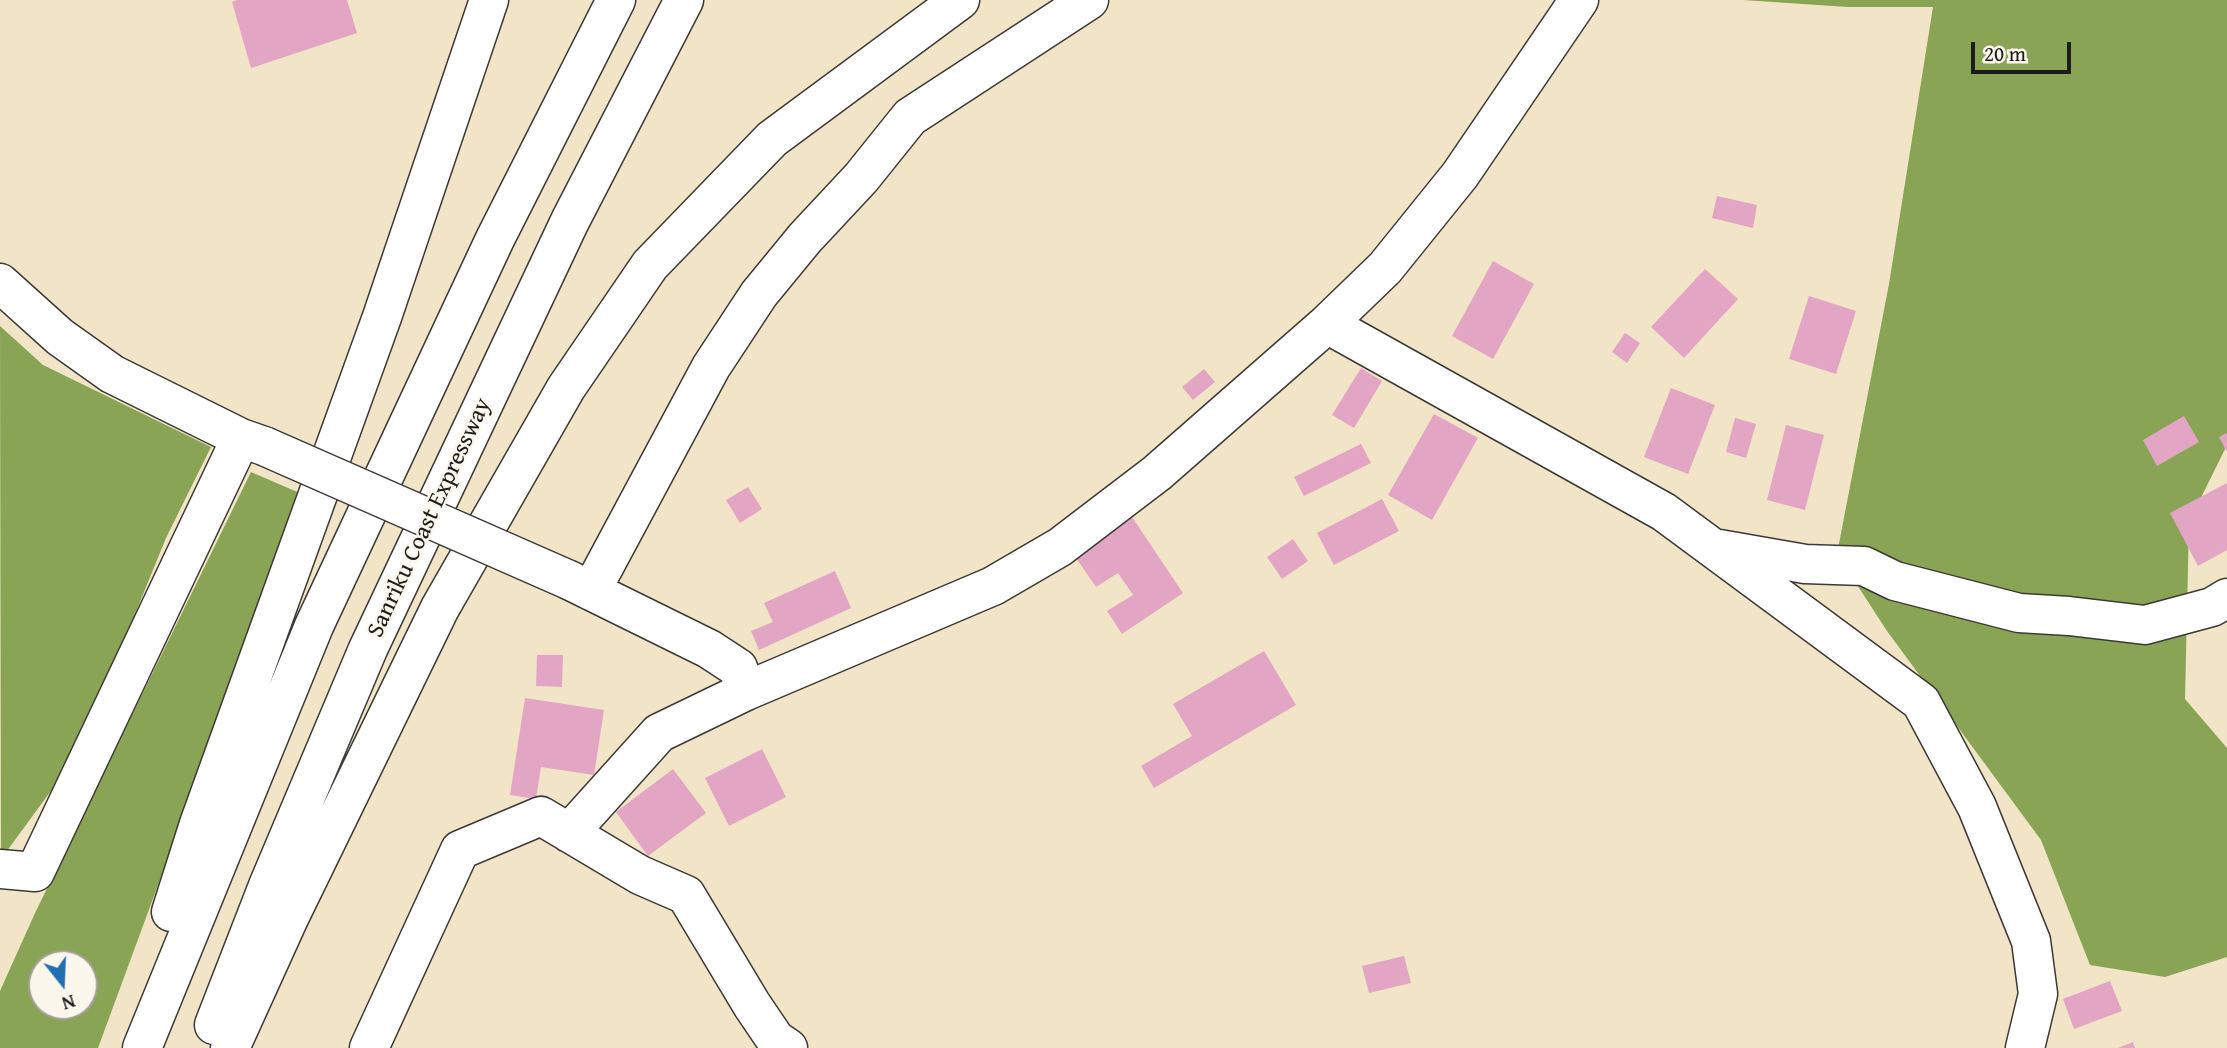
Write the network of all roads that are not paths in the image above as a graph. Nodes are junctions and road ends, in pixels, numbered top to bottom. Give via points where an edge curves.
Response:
1 (489, 0) edge
2 (616, 0) edge
3 (684, 0) edge
4 (960, 0) edge
5 (1090, 0) edge
6 (1579, 0) edge
7 (0, 284) edge
8 (1327, 324) junction
9 (253, 442) junction
10 (1712, 548) junction
11 (580, 586) junction
12 (2227, 598) edge
13 (746, 691) junction
14 (569, 833) junction
15 (0, 869) edge
16 (128, 1048) edge
17 (142, 1048) edge
18 (205, 1048) edge
19 (230, 1048) edge
20 (369, 1048) edge
21 (788, 1048) edge
22 (2025, 1048) edge

1 - 16 main road via 382,317 199,824
2 - 17 main road via 495,239 314,626
3 - 18 main road, Sanriku Coast Expressway via 569,221 368,649
4 - 19 main road via 772,139 650,265 566,388 440,608
5 - 11 main road via 909,117 759,294
6 - 8 main road via 1460,176 1385,268
7 - 9 main road via 60,337 112,374
8 - 10 main road via 1664,512
8 - 13 main road via 1157,473 1060,547 993,586
9 - 11 main road, bridge
9 - 15 main road via 35,872
10 - 12 main road via 1805,564 1864,566 1895,580 2019,613 2145,625 2212,607
10 - 22 main road via 1921,702 1977,807 2031,941 2038,994
11 - 13 main road via 709,649 738,668
13 - 14 main road via 659,733
14 - 20 main road via 541,817 460,850
14 - 21 main road via 640,875 686,895 775,1039

